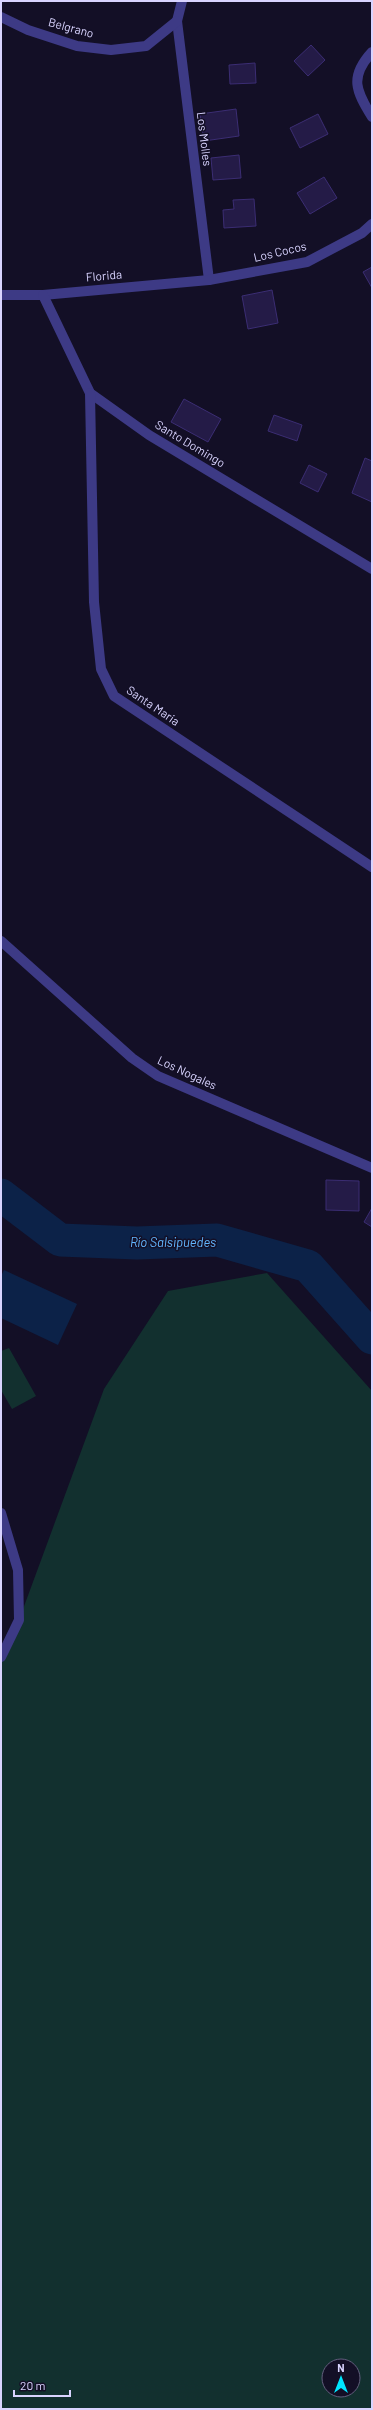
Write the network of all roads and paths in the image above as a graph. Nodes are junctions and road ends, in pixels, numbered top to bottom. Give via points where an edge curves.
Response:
1 (182, 1) edge
2 (1, 17) edge
3 (177, 21) junction
4 (372, 52) edge
5 (372, 117) edge
6 (372, 224) edge
7 (209, 280) junction
8 (1, 295) edge
9 (43, 295) junction
10 (90, 393) junction
11 (372, 570) edge
12 (372, 867) edge
13 (1, 941) edge
14 (372, 1168) edge
15 (1, 1513) edge
16 (1, 1657) edge

1 - 3 street, Los Molles
2 - 3 street, Belgrano via 28,30 77,46 111,50 146,46
3 - 7 street, Los Molles
4 - 5 street via 365,59 357,78 358,94
6 - 7 street, Los Cocos via 362,234 307,262
7 - 9 street, Florida
8 - 9 street, Florida
9 - 10 street, Santo Domingo
10 - 11 street, Santo Domingo via 149,435
10 - 12 street, Santa Maria via 95,609 101,669 114,696
13 - 14 street, Los Nogales via 132,1058 158,1076
15 - 16 street via 18,1570 19,1620

